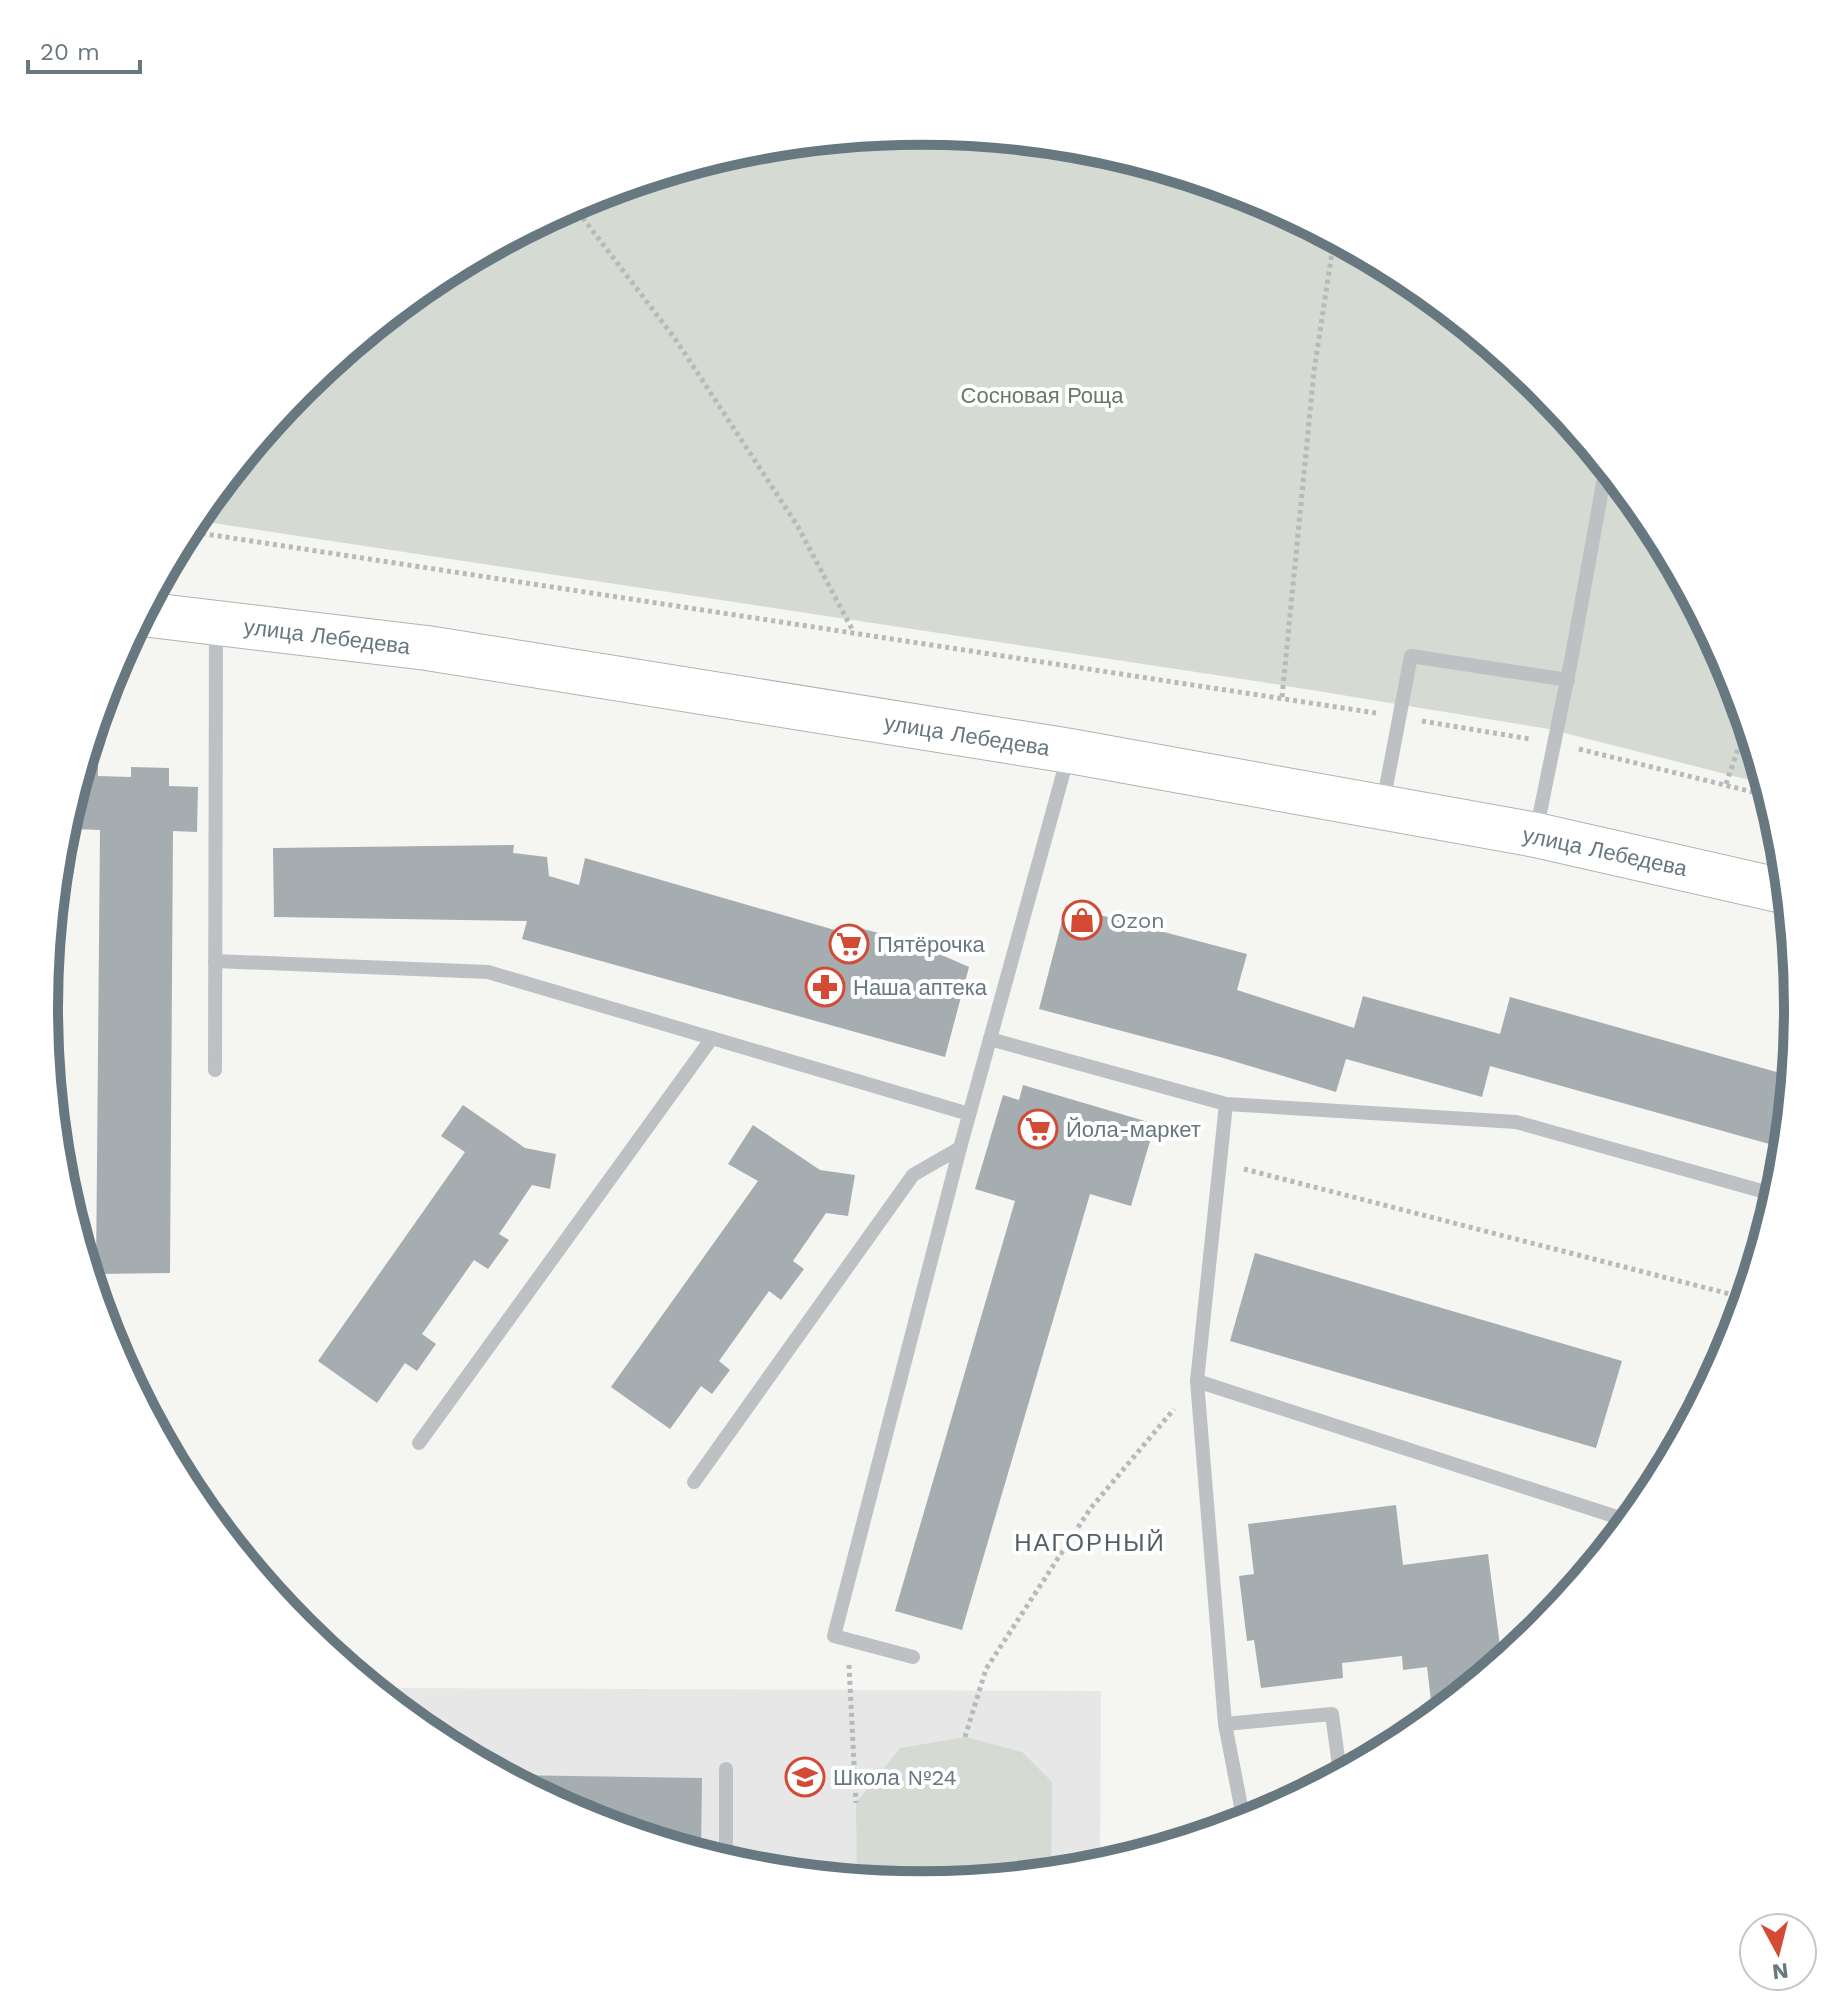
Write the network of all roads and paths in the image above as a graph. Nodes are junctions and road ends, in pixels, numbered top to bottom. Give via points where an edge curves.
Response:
1 (581, 215) edge
2 (1332, 250) edge
3 (1604, 480) edge
4 (200, 533) edge
5 (153, 615) edge
6 (216, 623) junction
7 (853, 632) junction
8 (1568, 680) junction
9 (1282, 697) junction
10 (1399, 717) junction
11 (1742, 743) edge
12 (1555, 744) junction
13 (1070, 751) junction
14 (1726, 784) junction
15 (1757, 793) edge
16 (1382, 808) junction
17 (1536, 835) junction
18 (1776, 890) edge
19 (215, 961) junction
20 (712, 1038) junction
21 (990, 1039) junction
22 (215, 1070) dead end
23 (1226, 1104) junction
24 (969, 1114) junction
25 (960, 1148) junction
26 (1220, 1163) junction
27 (1764, 1192) edge
28 (1734, 1295) edge
29 (1197, 1381) junction
30 (419, 1443) dead end
31 (694, 1482) dead end
32 (1617, 1517) edge
33 (848, 1640) junction
34 (913, 1657) dead end
35 (1225, 1724) junction
36 (965, 1737) dead end
37 (1339, 1762) edge
38 (726, 1769) dead end
39 (856, 1803) dead end
40 (1241, 1809) edge
41 (726, 1848) edge

1 - 7 path via 676,340 763,472
2 - 9 path via 1314,371
3 - 8 lane
4 - 7 path
5 - 6 main road, улица Лебедева
6 - 13 main road, улица Лебедева via 427,648
6 - 19 lane
7 - 9 path
8 - 10 lane via 1411,656
8 - 12 lane
9 - 10 path
10 - 12 path
10 - 16 lane
11 - 14 path
12 - 14 path
12 - 17 lane
13 - 16 main road, улица Лебедева
13 - 21 lane
14 - 15 path
16 - 17 main road, улица Лебедева
17 - 18 main road, улица Лебедева
19 - 20 lane via 488,972
19 - 22 lane
20 - 24 lane
20 - 30 lane
21 - 23 lane
21 - 24 lane
23 - 26 lane
23 - 27 lane via 1516,1122
24 - 25 lane
25 - 31 lane via 913,1175
25 - 33 lane via 834,1636
26 - 28 path
26 - 29 lane
29 - 32 lane
29 - 35 lane
29 - 36 path via 1090,1509 986,1669
33 - 34 lane
33 - 39 path
35 - 37 lane via 1332,1714
35 - 40 lane
38 - 41 lane

